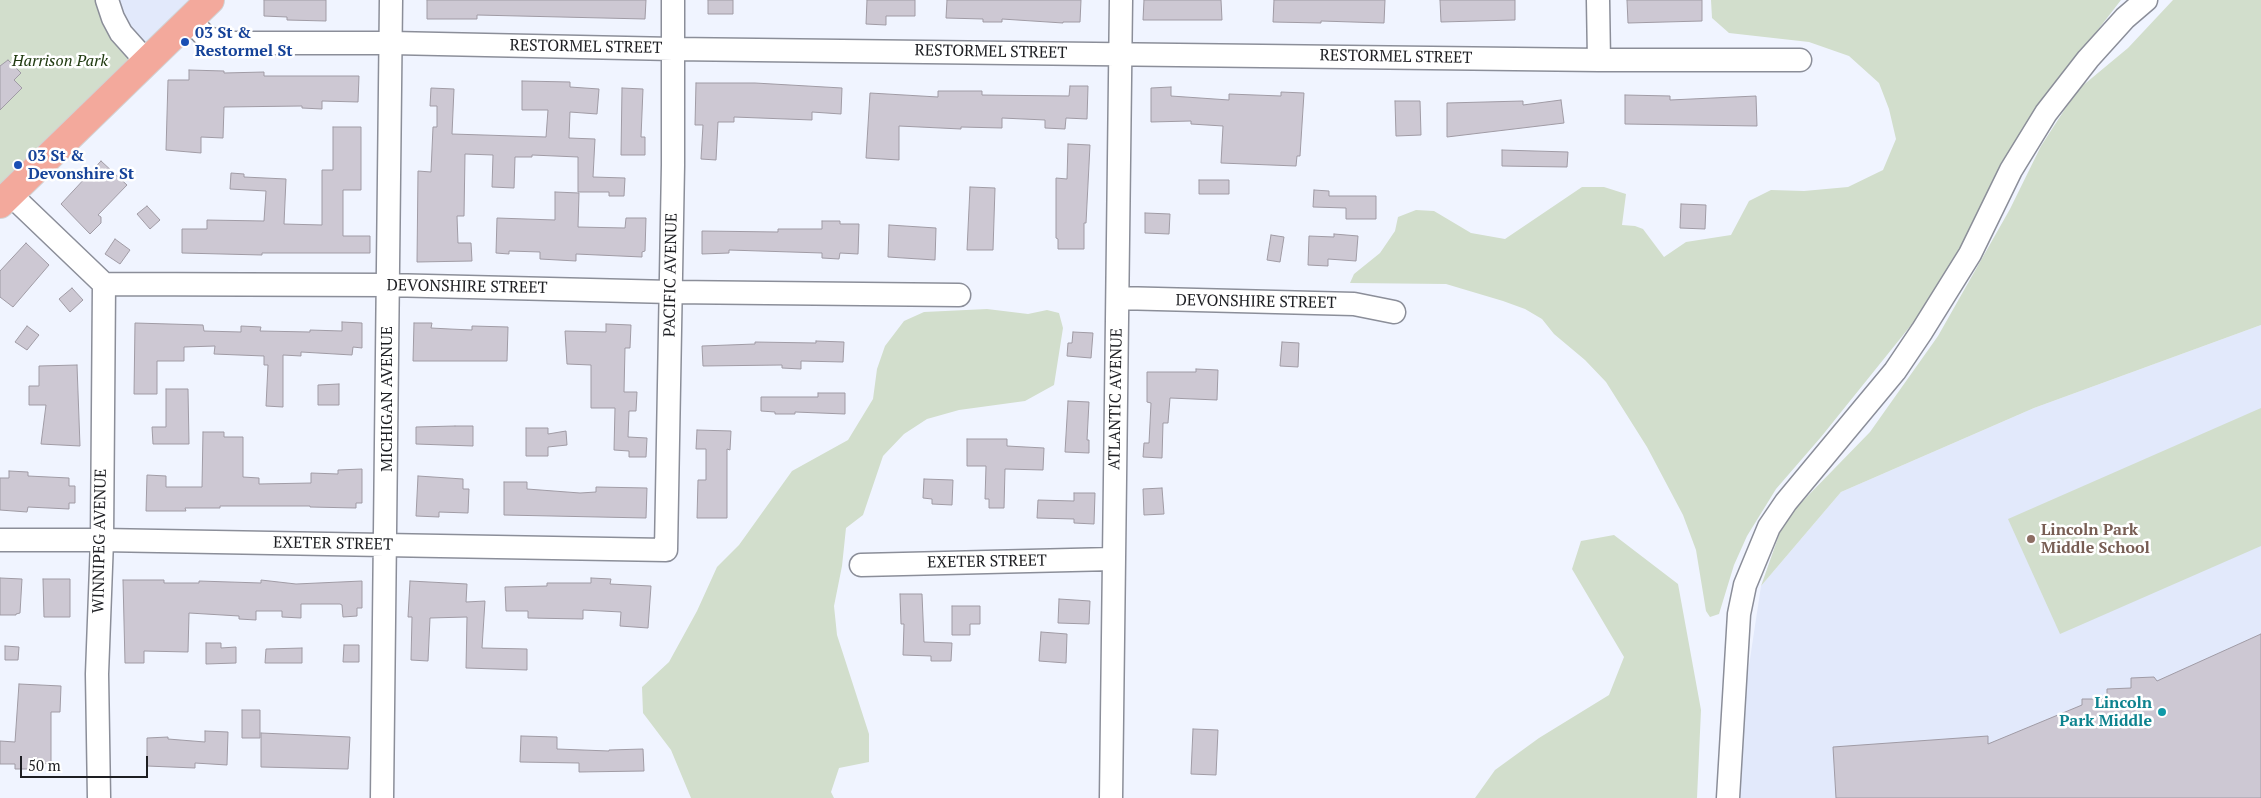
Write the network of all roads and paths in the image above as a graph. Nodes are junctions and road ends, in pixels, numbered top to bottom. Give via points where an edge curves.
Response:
1 (107, 0) edge
2 (210, 0) edge
3 (391, 0) edge
4 (673, 0) edge
5 (1121, 0) edge
6 (1598, 0) edge
7 (2146, 0) edge
8 (190, 20) junction
9 (392, 43) junction
10 (673, 49) junction
11 (1121, 54) junction
12 (1599, 60) junction
13 (1800, 60) dead end
14 (147, 62) junction
15 (5, 199) edge
16 (104, 284) junction
17 (388, 285) junction
18 (671, 292) junction
19 (959, 295) dead end
20 (1118, 298) junction
21 (1394, 312) dead end
22 (0, 540) edge
23 (102, 540) junction
24 (385, 544) junction
25 (666, 550) joint
26 (1113, 559) junction
27 (860, 565) dead end
28 (99, 798) edge
29 (382, 798) edge
30 (1111, 798) edge
31 (1728, 798) edge

1 - 14 street via 121,33
2 - 8 main road
3 - 9 street, MICHIGAN AVENUE
4 - 10 street, PACIFIC AVENUE
5 - 11 street, ATLANTIC AVENUE
6 - 12 street
7 - 31 street via 2094,52 2046,113 2011,170 1970,254 1922,331 1895,370 1769,526 1745,585 1739,614
8 - 9 street, RESTORMEL STREET via 206,37 224,44
8 - 14 main road
9 - 10 street, RESTORMEL STREET
9 - 17 street, MICHIGAN AVENUE
10 - 11 street, RESTORMEL STREET
10 - 18 street, PACIFIC AVENUE
11 - 12 street, RESTORMEL STREET
11 - 20 street, ATLANTIC AVENUE
12 - 13 street, RESTORMEL STREET
14 - 15 main road
15 - 16 street
16 - 17 street, DEVONSHIRE STREET
16 - 23 street, WINNIPEG AVENUE
17 - 18 street, DEVONSHIRE STREET
17 - 24 street, MICHIGAN AVENUE
18 - 19 street, DEVONSHIRE STREET
18 - 25 street, PACIFIC AVENUE
20 - 21 street, DEVONSHIRE STREET via 1354,304
20 - 26 street, ATLANTIC AVENUE
22 - 23 street, EXETER STREET
23 - 24 street, EXETER STREET
23 - 28 street, WINNIPEG AVENUE via 97,674
24 - 25 street, EXETER STREET
24 - 29 street, MICHIGAN AVENUE
26 - 27 street, EXETER STREET
26 - 30 street, ATLANTIC AVENUE

